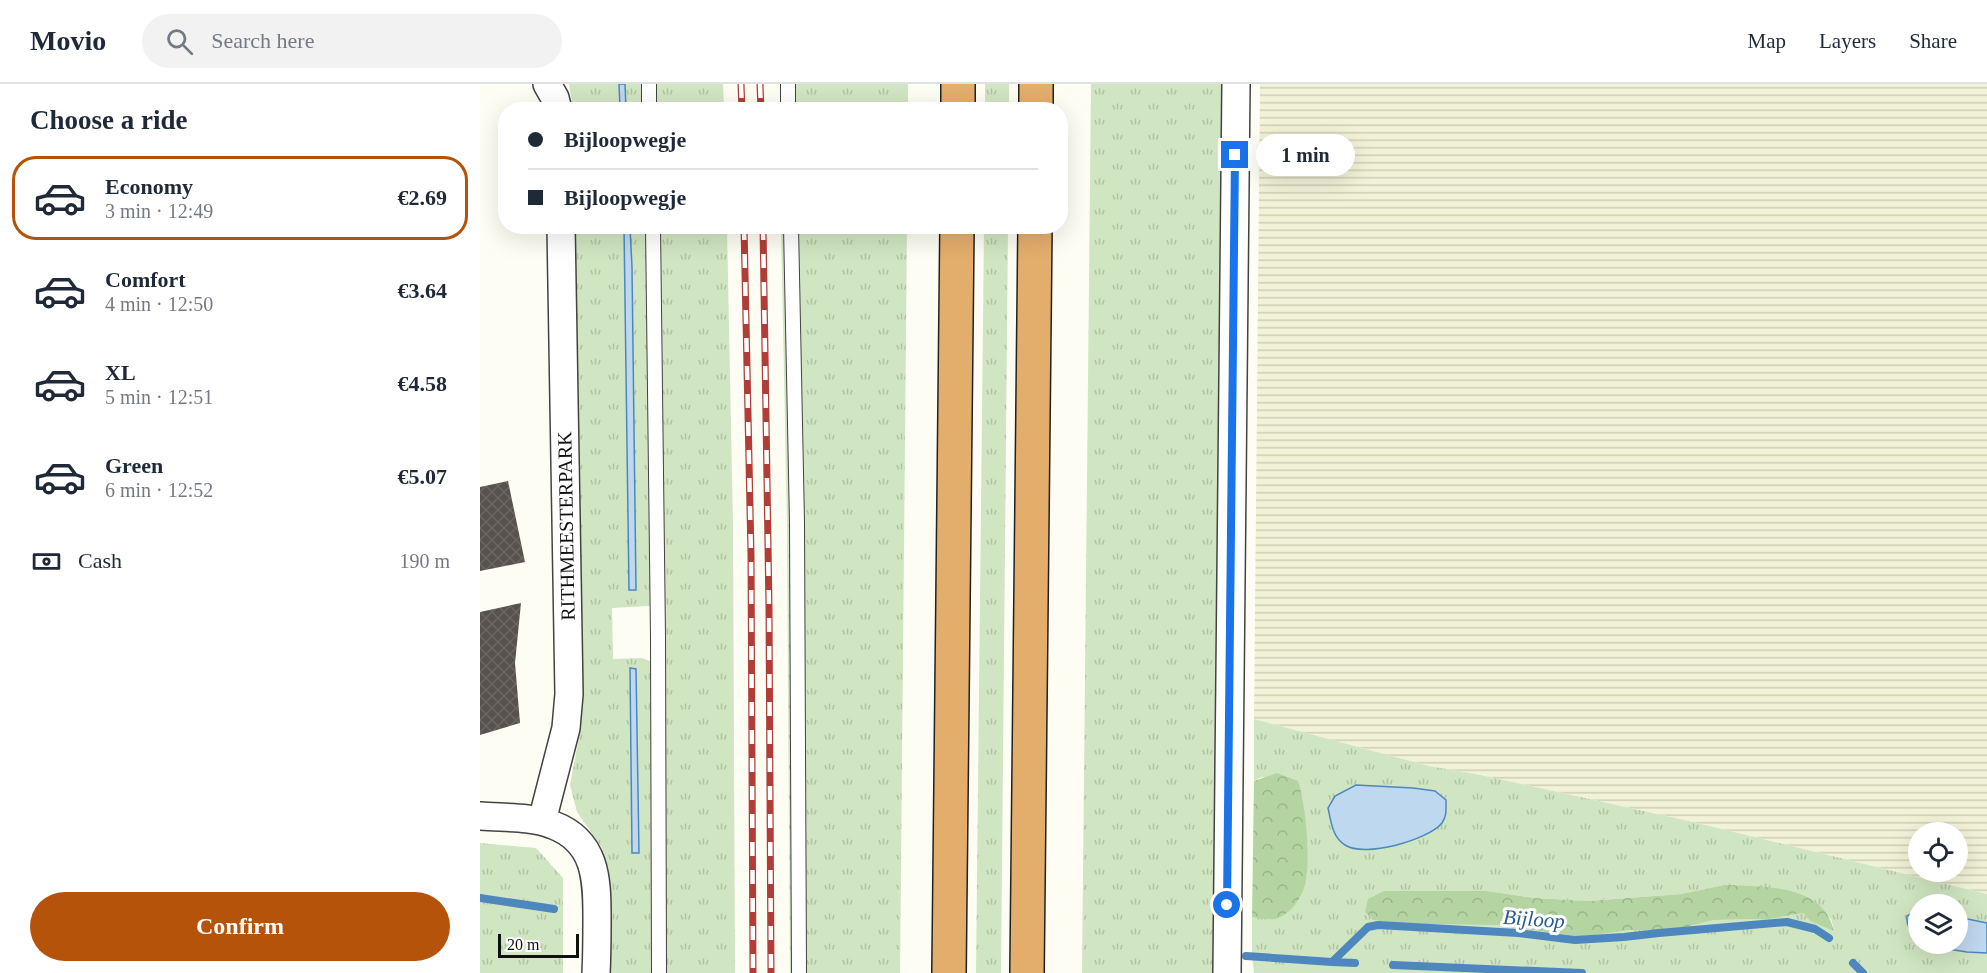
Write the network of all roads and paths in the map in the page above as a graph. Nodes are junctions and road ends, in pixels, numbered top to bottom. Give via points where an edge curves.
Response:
1 (547, 84) edge
2 (649, 84) edge
3 (788, 84) edge
4 (958, 84) edge
5 (1036, 84) edge
6 (1236, 84) edge
7 (556, 102) edge
8 (650, 102) edge
9 (788, 102) edge
10 (958, 102) edge
11 (1036, 102) edge
12 (561, 234) edge
13 (653, 234) edge
14 (791, 234) edge
15 (957, 234) edge
16 (1035, 234) edge
17 (480, 816) edge
18 (542, 821) junction
19 (596, 973) edge
20 (659, 973) edge
21 (799, 973) edge
22 (949, 973) edge
23 (1027, 973) edge
24 (1227, 973) edge

1 - 7 street
2 - 8 lane
3 - 9 lane
4 - 10 highway
5 - 11 highway
6 - 24 street
12 - 18 street, RITHMEESTERPARK via 569,694 566,728
13 - 20 lane
14 - 21 lane
15 - 22 highway
16 - 23 highway
17 - 18 street
18 - 19 street via 572,836 593,863 597,884

